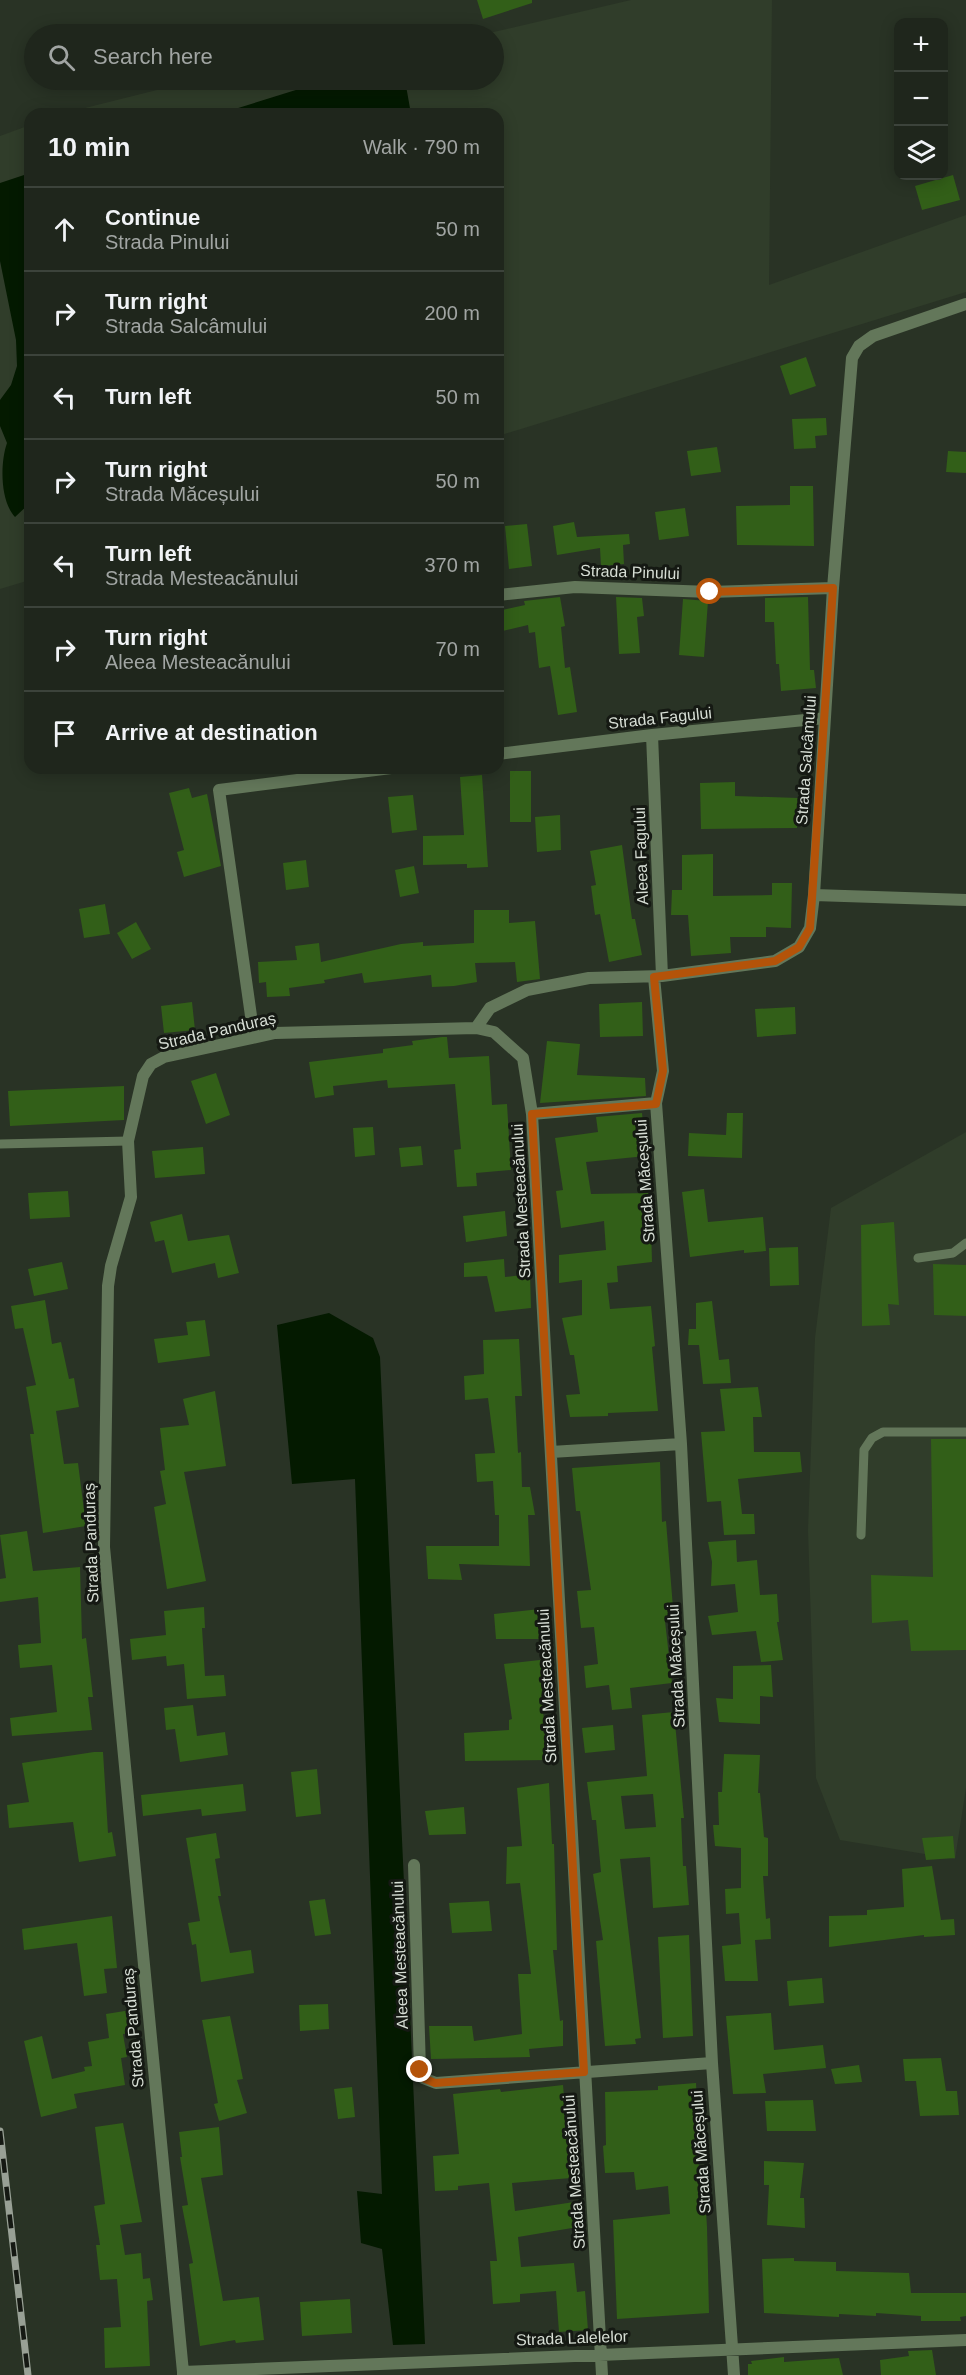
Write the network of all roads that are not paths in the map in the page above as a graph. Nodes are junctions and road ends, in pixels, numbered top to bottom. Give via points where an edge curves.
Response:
1 (966, 304) edge
2 (833, 588) junction
3 (504, 594) edge
4 (825, 718) junction
5 (652, 735) junction
6 (504, 753) edge
7 (344, 774) edge
8 (814, 895) junction
9 (966, 900) edge
10 (658, 976) junction
11 (476, 1028) junction
12 (494, 1032) joint
13 (254, 1037) junction
14 (656, 1104) junction
15 (532, 1114) junction
16 (128, 1141) junction
17 (0, 1144) edge
18 (966, 1244) edge
19 (918, 1258) dead end
20 (966, 1432) edge
21 (681, 1444) junction
22 (551, 1452) junction
23 (861, 1536) dead end
24 (414, 1865) dead end
25 (712, 2063) junction
26 (584, 2072) junction
27 (966, 2340) edge
28 (732, 2351) junction
29 (603, 2353) junction
30 (183, 2373) edge
31 (602, 2375) edge
32 (734, 2375) edge

1 - 2 street, Strada Salcâmului via 873,336 859,346 852,358
2 - 3 street, Strada Pinului via 710,592 575,586
2 - 4 street, Strada Salcâmului
4 - 5 street, Strada Fagului
4 - 8 street, Strada Salcâmului
5 - 6 street, Strada Fagului
5 - 10 street, Aleea Fagului
7 - 13 street via 219,790
8 - 9 street
8 - 10 street, Strada Salcâmului via 810,928 799,947 775,961
10 - 11 street, Strada Salcâmului via 589,978 527,990 490,1008
10 - 14 street, Aleea Fagului via 663,1071
11 - 12 street, Strada Panduraș
11 - 13 street, Strada Panduraș via 298,1032
12 - 15 street, Strada Mesteacănului via 523,1058
13 - 16 street, Strada Panduraș via 164,1057 151,1064 143,1076
14 - 15 street, Strada Măceșului
14 - 21 street, Strada Măceșului
15 - 22 street, Strada Mesteacănului
16 - 17 lane
16 - 30 street, Strada Panduraș via 132,1197 108,1286 104,1547
18 - 19 lane via 953,1253
20 - 23 lane via 883,1432 872,1438 864,1450
21 - 22 street
21 - 25 street, Strada Măceșului
22 - 26 street, Strada Mesteacănului
24 - 26 street, Aleea Mesteacănului via 423,2078 435,2083
25 - 26 street, Aleea Mesteacănului
25 - 28 street, Strada Măceșului
26 - 29 street, Strada Mesteacănului
27 - 28 street, Strada Lalelelor
28 - 29 street, Strada Lalelelor
28 - 32 street, Strada Măceșului
29 - 30 street, Strada Lalelelor
29 - 31 street, Strada Mesteacănului

